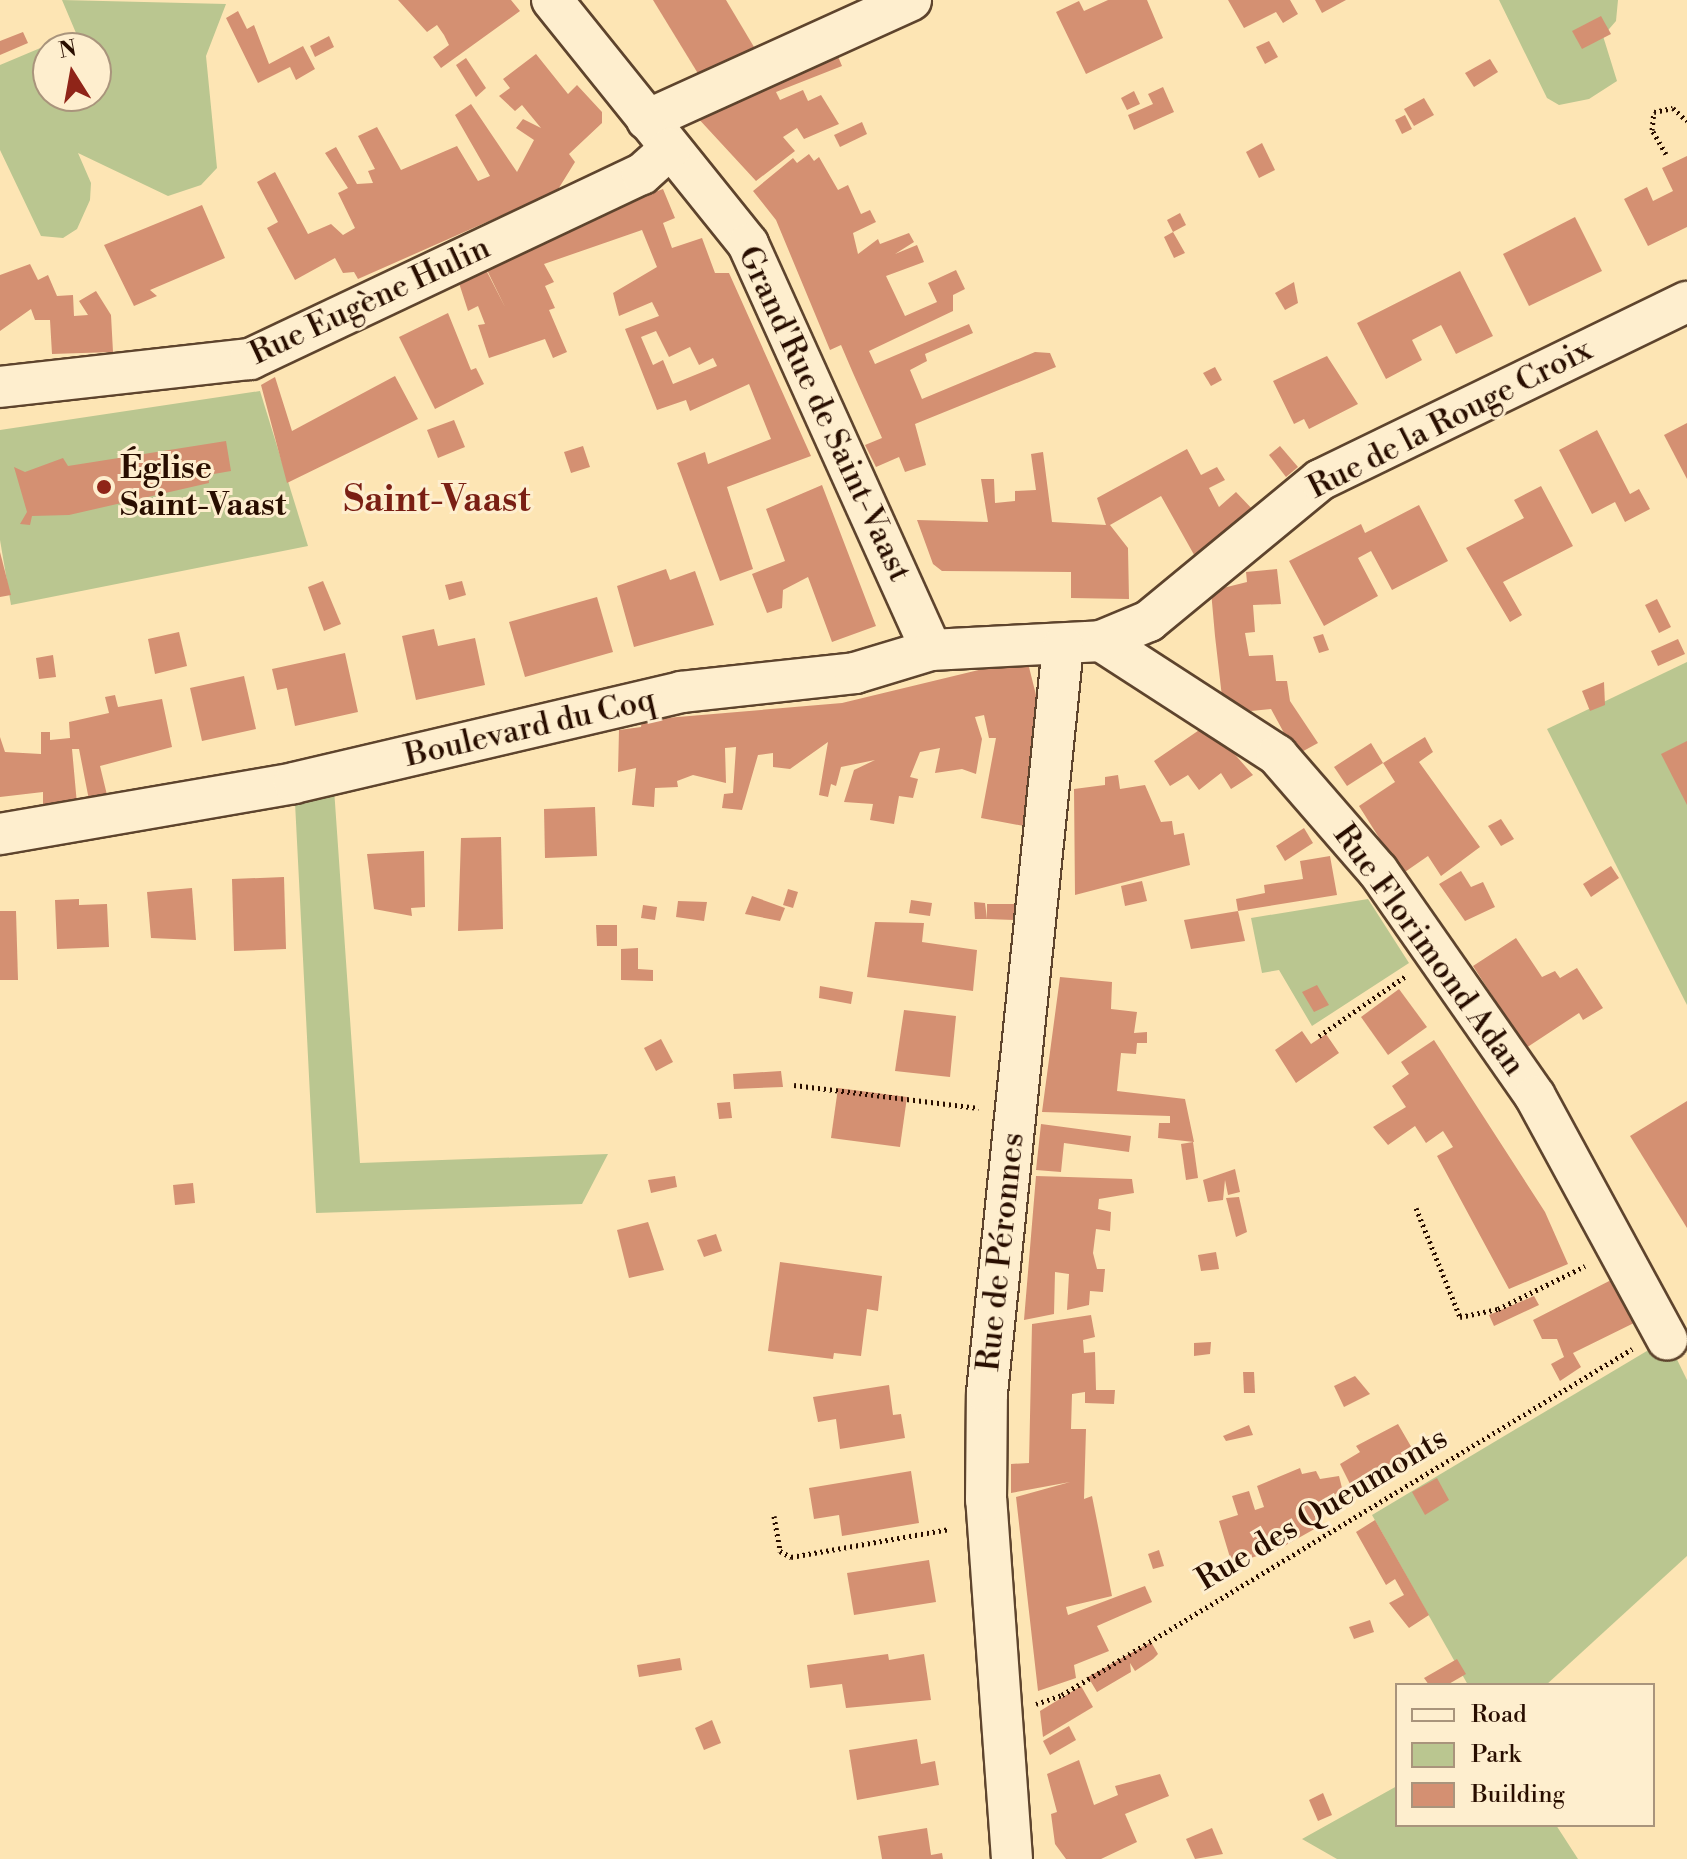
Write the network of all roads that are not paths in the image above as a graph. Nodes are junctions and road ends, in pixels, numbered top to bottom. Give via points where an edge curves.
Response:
1 (552, 0) edge
2 (911, 0) edge
3 (659, 134) junction
4 (1687, 302) edge
5 (0, 387) edge
6 (1101, 641) junction
7 (1063, 646) junction
8 (931, 650) junction
9 (0, 834) edge
10 (1664, 1335) road end
11 (1012, 1859) edge

1 - 3 street, Grand'Rue de Saint-Vaast
2 - 3 street, Rue Eugène Hulin
3 - 5 street, Rue Eugène Hulin via 642,174 250,359
3 - 8 street, Grand'Rue de Saint-Vaast via 756,259
4 - 6 street, Rue de la Rouge Croix via 1320,480 1149,621
6 - 7 street, Rue de la Rouge Croix
6 - 10 street, Rue Florimond Adan via 1277,755 1378,871 1535,1096
7 - 8 street, Boulevard du Coq
7 - 11 street, Rue de Péronnes via 987,1393 987,1523
8 - 9 street, Boulevard du Coq via 855,673 681,692 294,783

